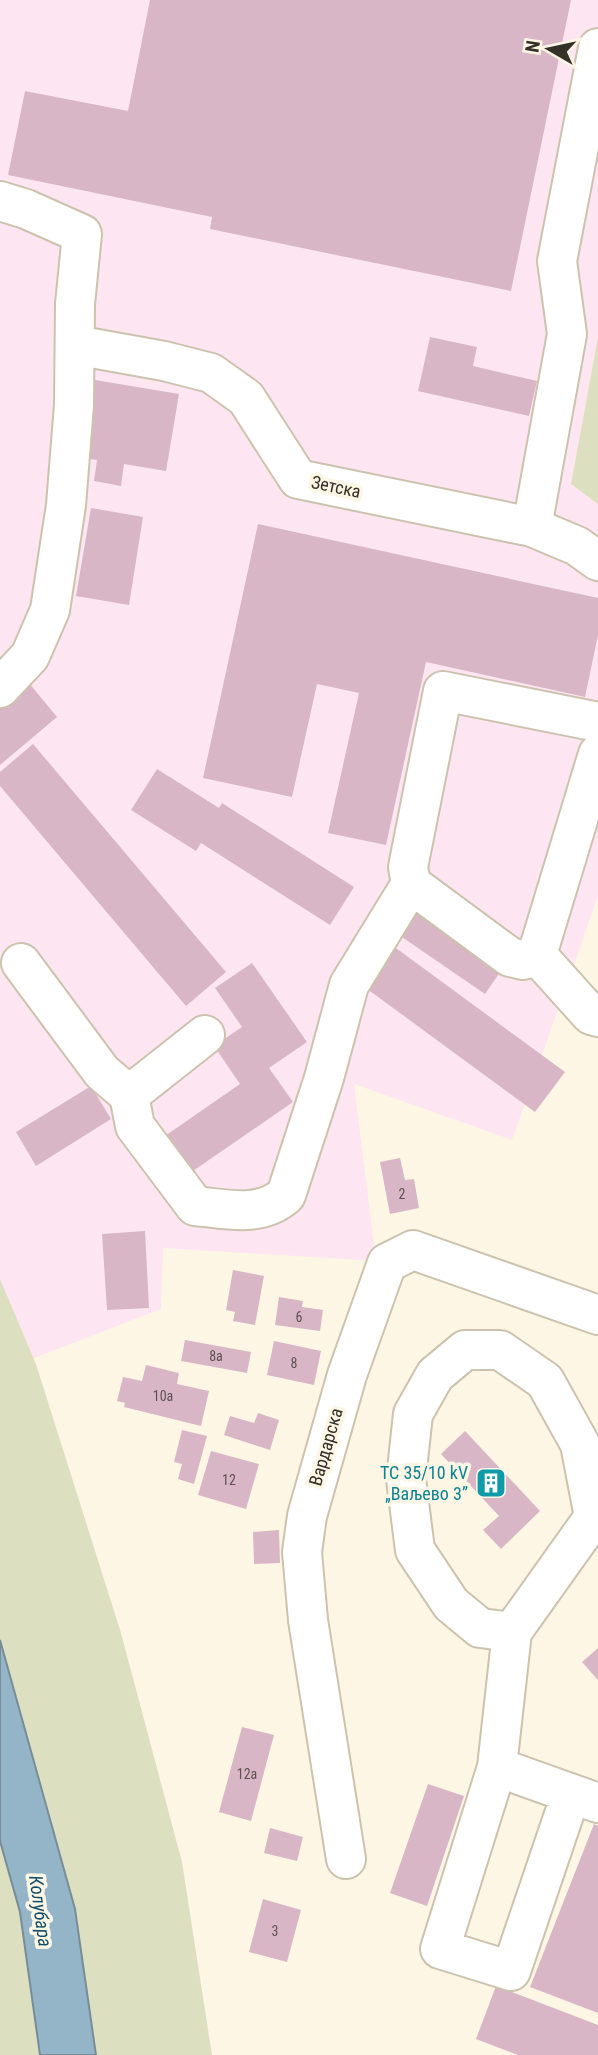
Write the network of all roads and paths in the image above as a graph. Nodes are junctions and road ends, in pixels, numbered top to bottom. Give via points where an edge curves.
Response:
1 (598, 48) edge
2 (0, 201) edge
3 (75, 345) junction
4 (532, 527) junction
5 (598, 561) edge
6 (0, 688) edge
7 (598, 722) edge
8 (598, 754) edge
9 (411, 884) junction
10 (537, 955) junction
11 (21, 963) dead end
12 (594, 1016) edge
13 (205, 1035) dead end
14 (130, 1096) junction
15 (598, 1315) edge
16 (596, 1516) edge
17 (512, 1632) junction
18 (497, 1767) junction
19 (585, 1798) edge
20 (346, 1858) dead end

1 - 4 street via 557,261 568,334
2 - 3 street via 82,234
3 - 4 street, Зетска via 211,373 246,398 298,480
3 - 6 street via 66,505 50,610 30,656
4 - 5 street, Зетска via 577,546
7 - 9 street via 443,691 408,867
8 - 10 street
9 - 10 street via 510,957 523,960
9 - 14 street via 349,985 286,1195 277,1202 248,1211 195,1206 135,1126
10 - 12 street
11 - 14 street via 102,1072
13 - 14 street
15 - 20 street, Вардарска via 412,1250 387,1263 347,1375 307,1516 302,1552 308,1619
16 - 17 street
16 - 17 street via 579,1444 545,1381 500,1350 464,1350 435,1375 413,1414 406,1479 415,1550 451,1604 480,1628
17 - 18 street
18 - 19 street
18 - 19 street via 440,1949 511,1972

